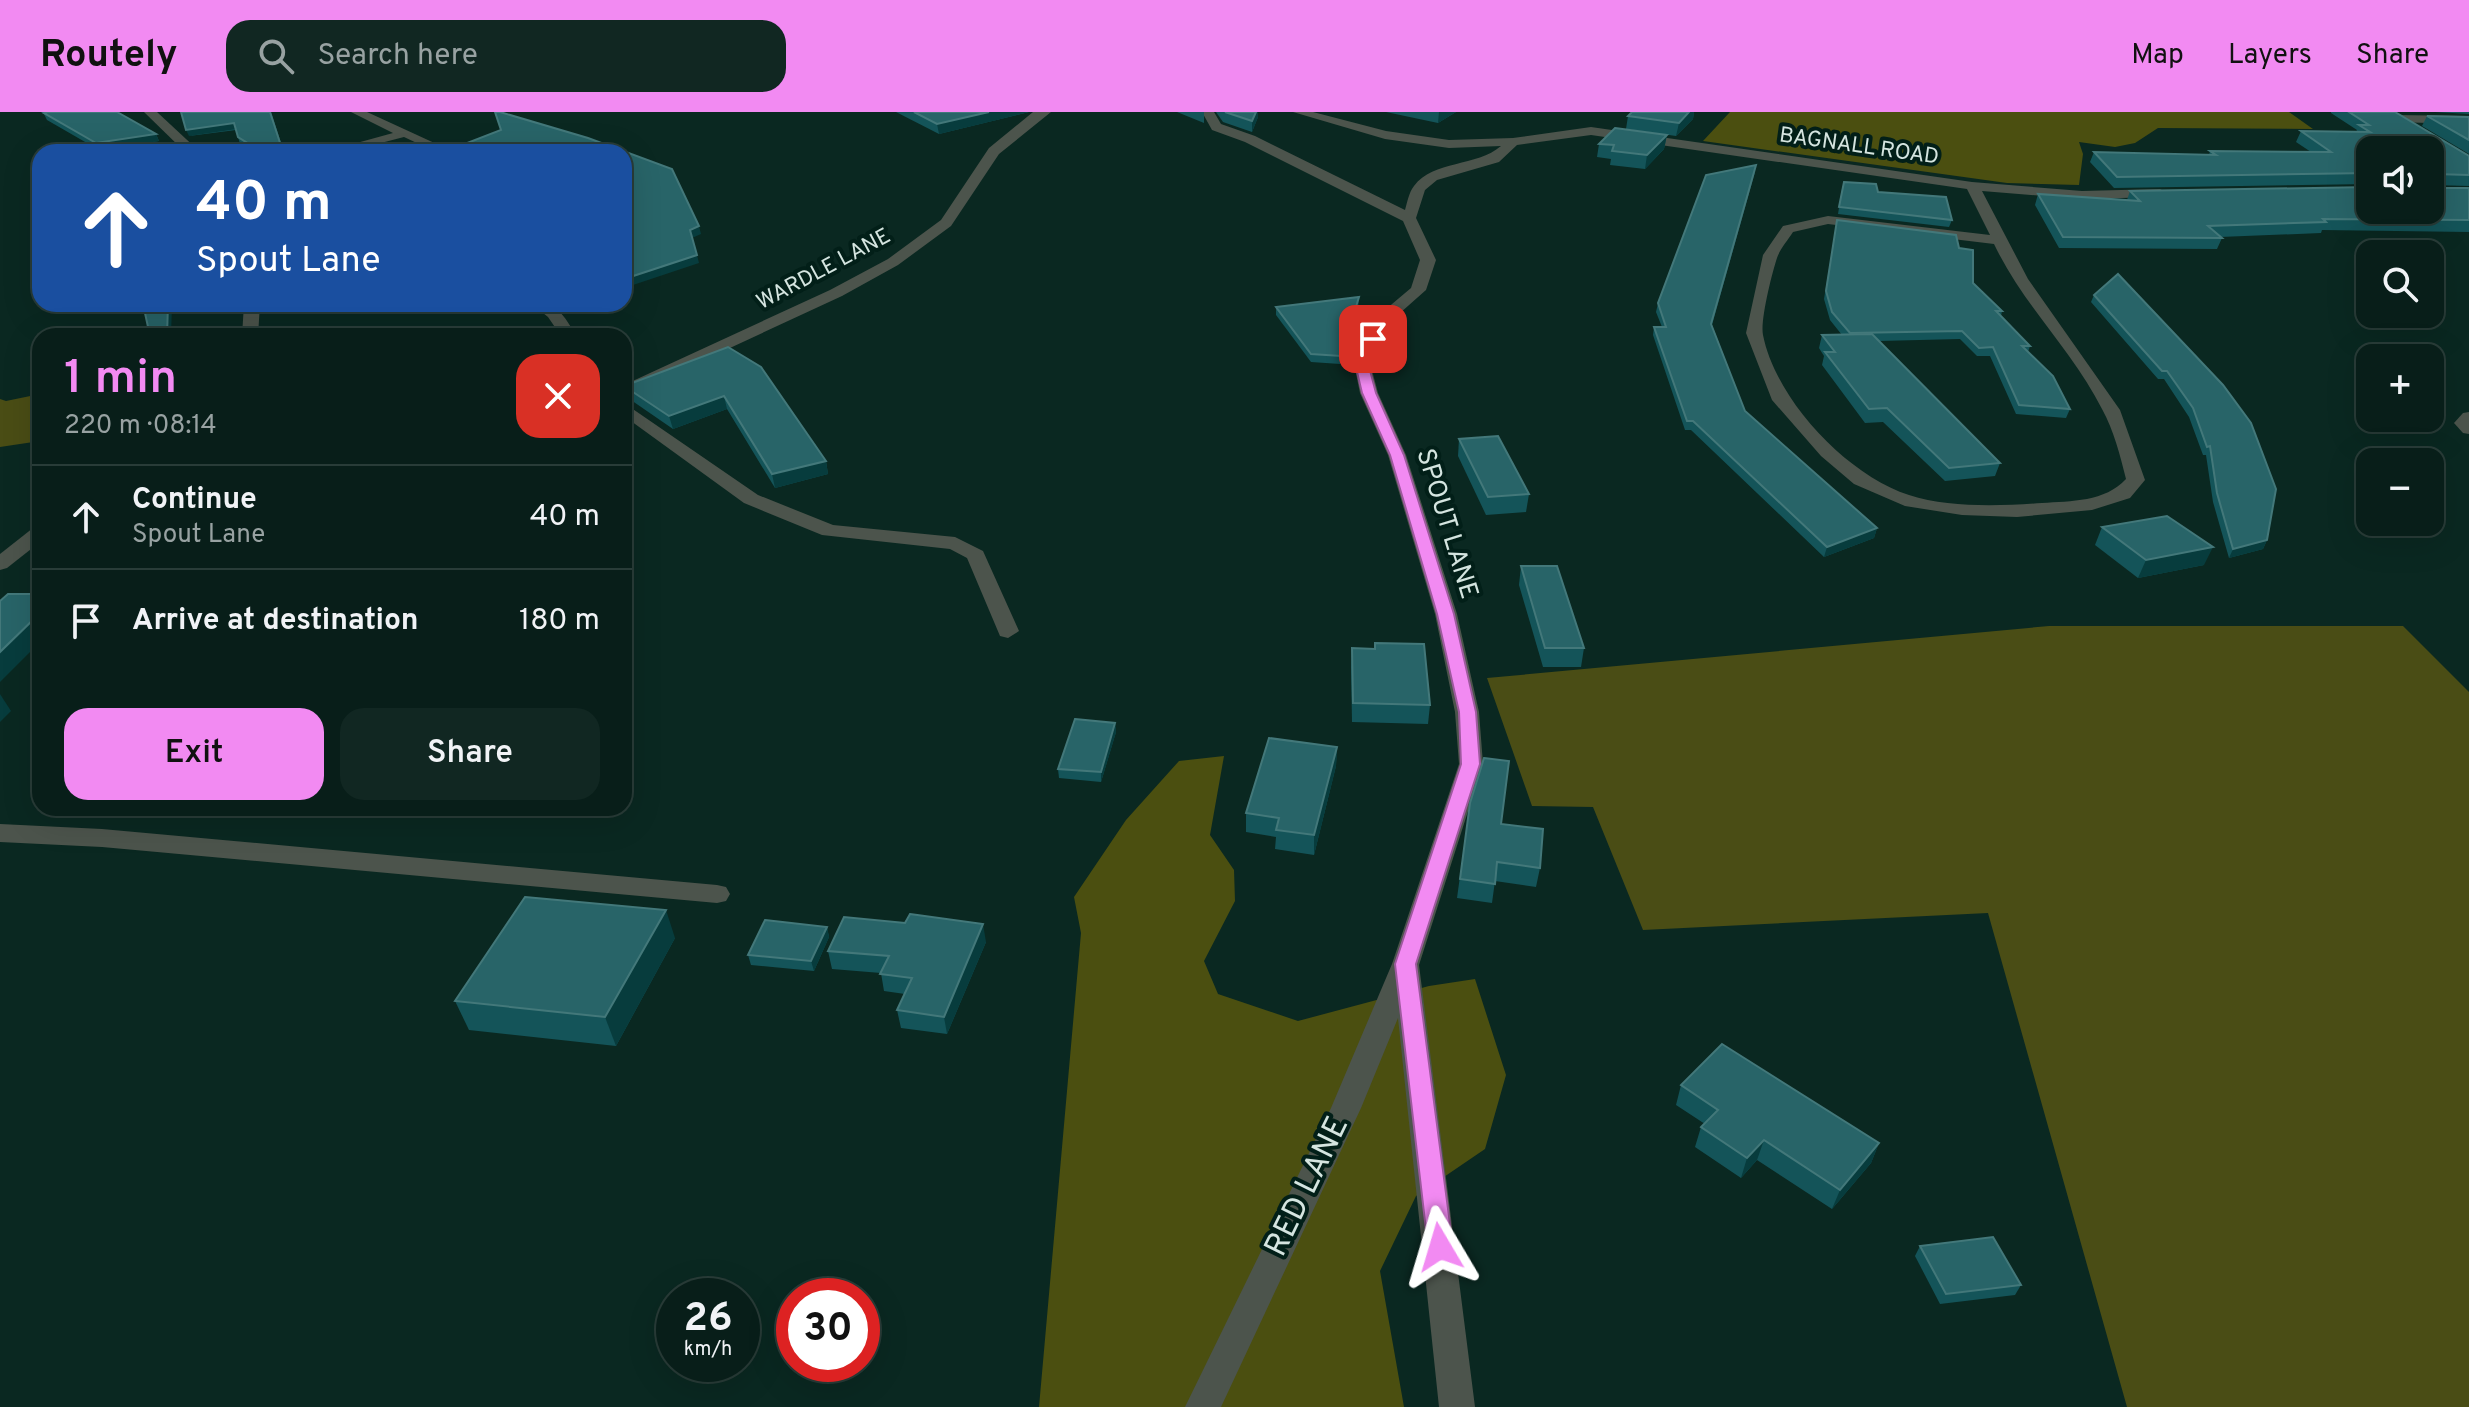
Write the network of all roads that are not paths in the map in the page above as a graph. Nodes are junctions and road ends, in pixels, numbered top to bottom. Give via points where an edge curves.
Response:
1 (150, 112) edge
2 (357, 112) edge
3 (1045, 112) edge
4 (1208, 112) edge
5 (1299, 112) edge
6 (2390, 116) edge
7 (2469, 120) edge
8 (402, 134) junction
9 (2420, 134) edge
10 (1513, 142) junction
11 (184, 144) edge
12 (363, 144) edge
13 (427, 144) edge
14 (1972, 186) junction
15 (2169, 193) edge
16 (1409, 218) junction
17 (2002, 241) junction
18 (551, 312) edge
19 (564, 328) edge
20 (632, 388) edge
21 (632, 414) edge
22 (2469, 417) edge
23 (2469, 429) edge
24 (32, 538) edge
25 (0, 564) edge
26 (1008, 631) dead end
27 (0, 833) edge
28 (717, 894) dead end
29 (1406, 964) junction
30 (1203, 1407) edge
31 (1457, 1407) edge

1 - 11 street
2 - 8 street
3 - 20 street, WARDLE LANE via 994,151 946,223 893,262
4 - 16 street via 1216,127
5 - 10 street, BAGNALL ROAD via 1385,135 1449,144
6 - 7 street
6 - 9 street
8 - 12 street
8 - 13 street
10 - 14 street, BAGNALL ROAD via 1591,131
10 - 16 street via 1494,159 1432,177 1419,188
14 - 15 street, BAGNALL ROAD via 2082,195
14 - 17 street
16 - 29 street, SPOUT LANE via 1428,260 1418,290 1385,318 1361,359 1446,614 1467,712 1471,764
17 - 17 street via 1828,220 1788,229 1770,255 1754,333 1778,396 1861,480 1905,500 2017,511 2085,506 2123,494 2136,480 2107,401 2035,303
18 - 19 street
21 - 26 street via 751,499 829,531 955,543 976,555
22 - 23 street via 2463,423
24 - 25 street
27 - 28 street
29 - 30 street, RED LANE via 1346,1108
29 - 31 street

